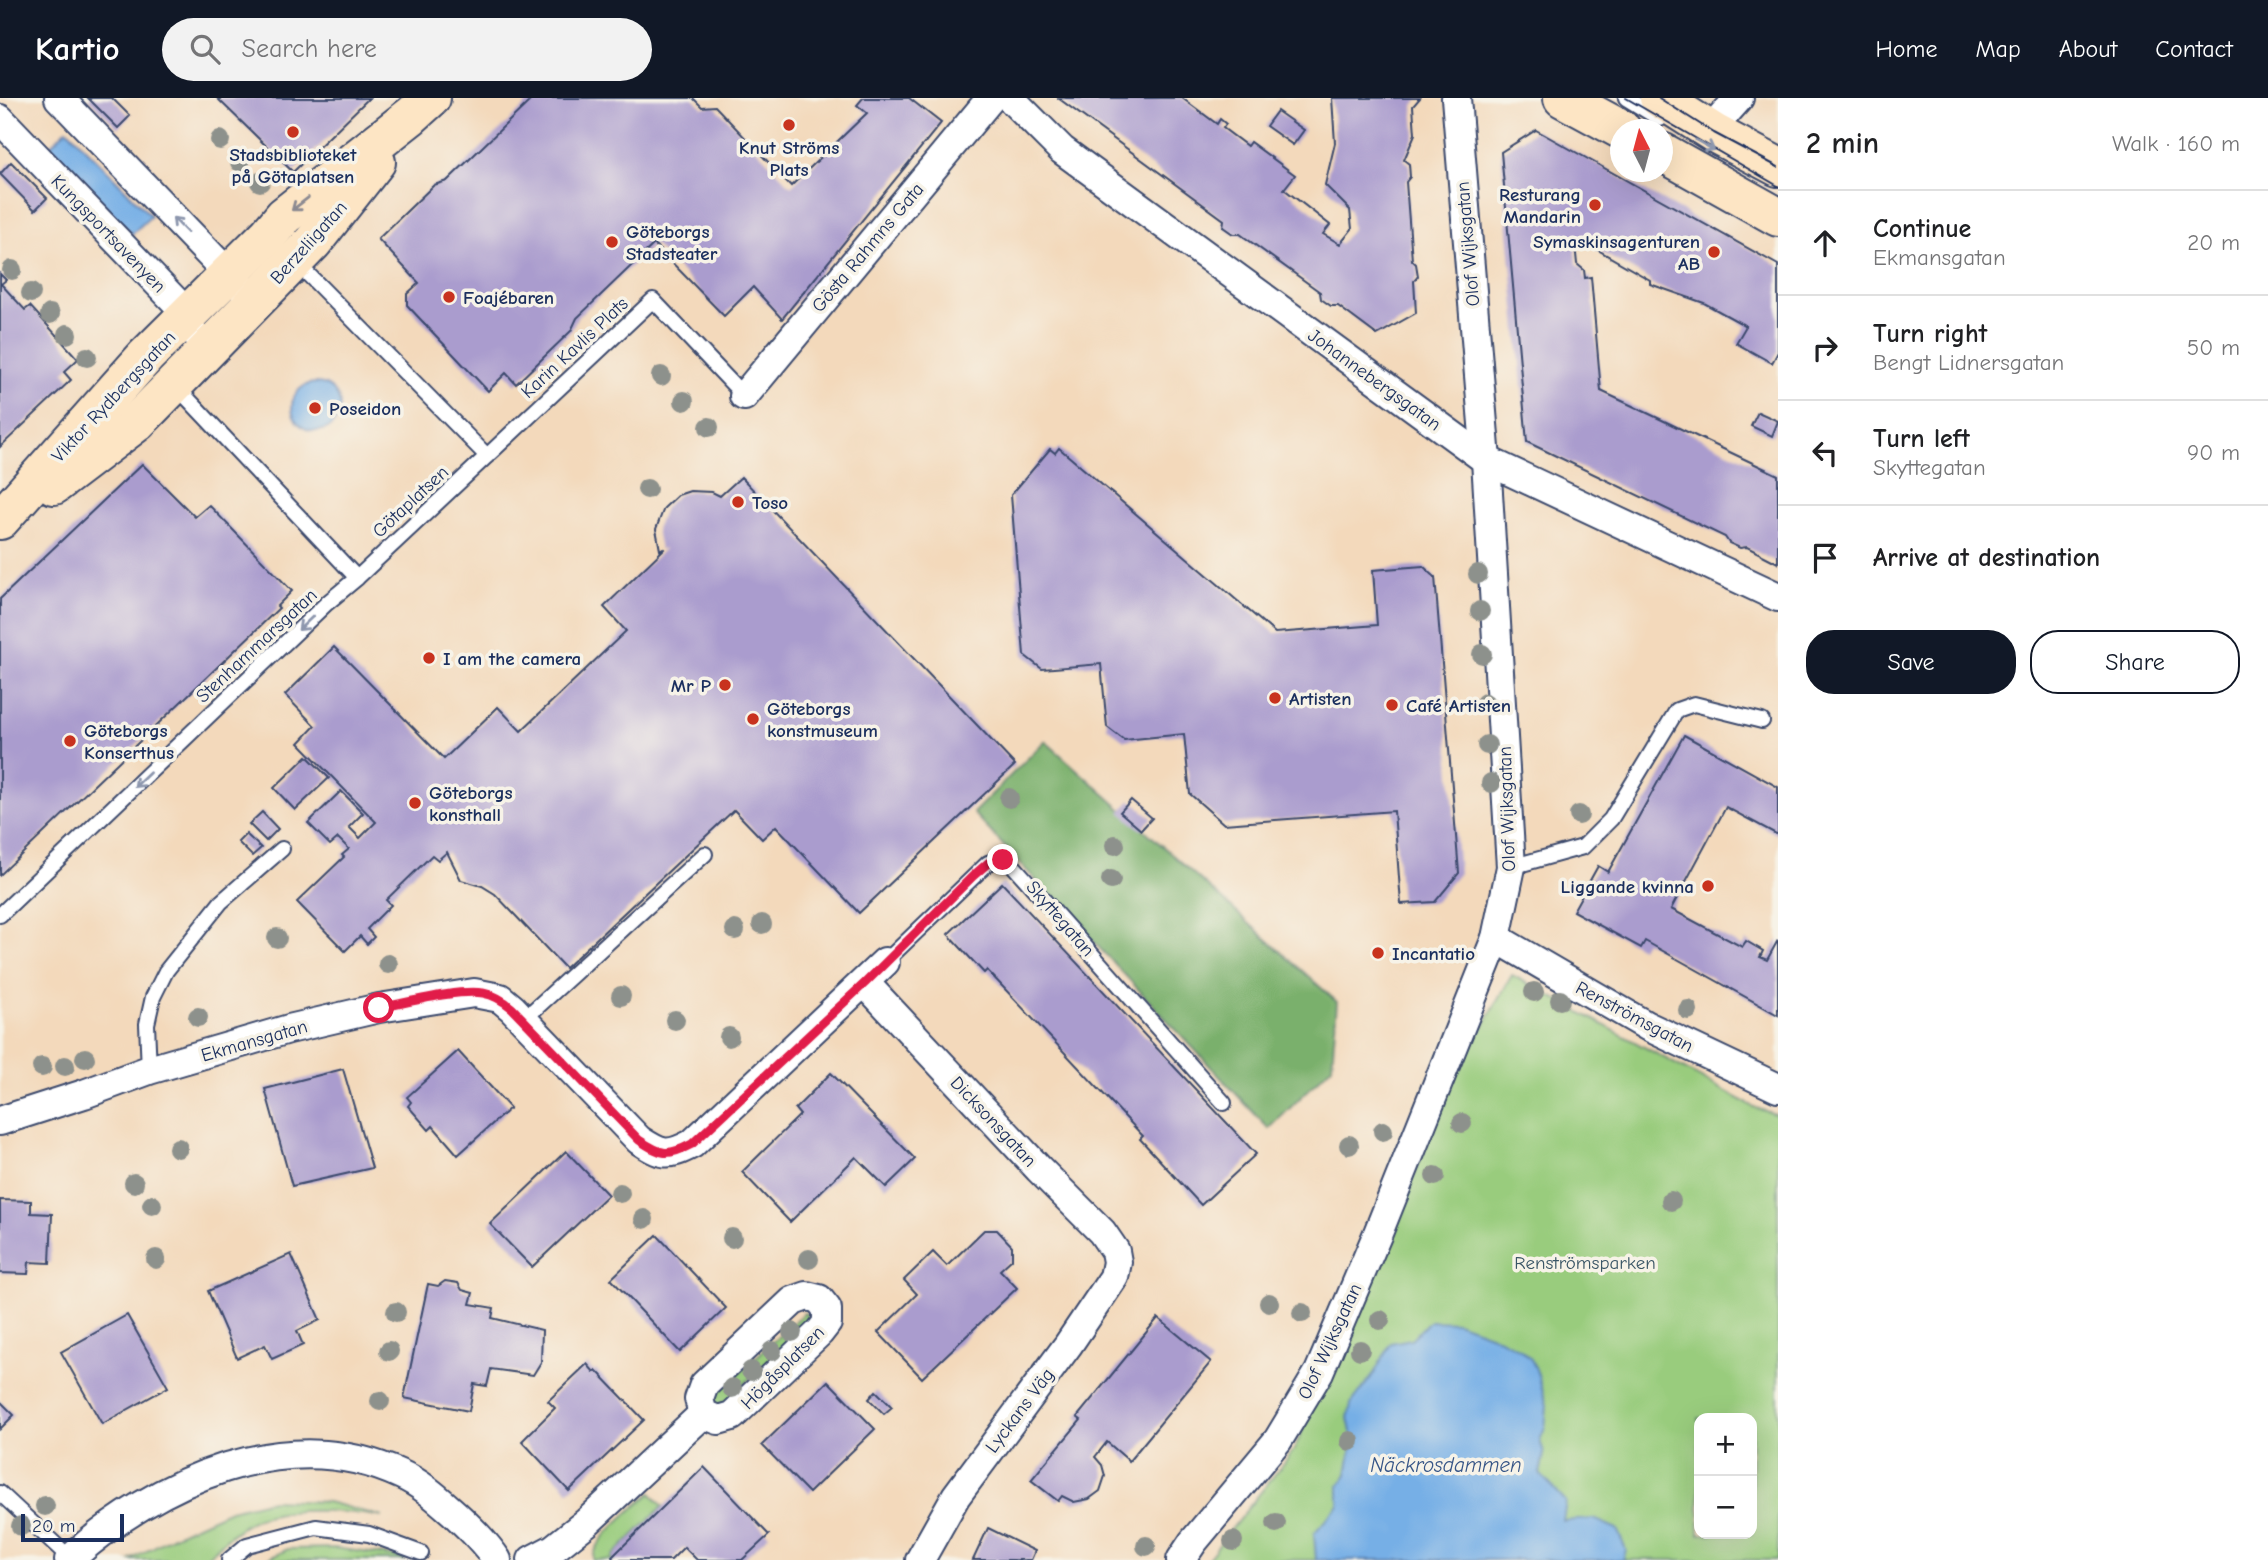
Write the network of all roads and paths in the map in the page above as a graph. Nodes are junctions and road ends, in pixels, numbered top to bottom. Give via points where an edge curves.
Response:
1 (10, 98) edge
2 (59, 98) edge
3 (991, 98) edge
4 (1010, 98) edge
5 (1563, 98) edge
6 (1595, 98) edge
7 (1626, 98) edge
8 (1739, 98) edge
9 (1454, 100) edge
10 (0, 107) edge
11 (421, 107) edge
12 (0, 119) edge
13 (1618, 119) edge
14 (1655, 119) edge
15 (1610, 123) edge
16 (1673, 127) edge
17 (1673, 132) edge
18 (1714, 133) junction
19 (1778, 167) edge
20 (1778, 217) edge
21 (282, 247) junction
22 (240, 287) junction
23 (188, 316) junction
24 (168, 367) junction
25 (744, 396) joint
26 (487, 456) junction
27 (1486, 460) junction
28 (0, 520) edge
29 (0, 525) edge
30 (357, 578) junction
31 (1778, 597) edge
32 (1762, 721) dead end
33 (282, 849) dead end
34 (705, 854) dead end
35 (1511, 867) junction
36 (0, 915) edge
37 (1496, 937) junction
38 (886, 962) joint
39 (865, 983) junction
40 (518, 1014) junction
41 (149, 1070) junction
42 (1778, 1088) edge
43 (1224, 1103) dead end
44 (0, 1121) edge
45 (1117, 1262) joint
46 (703, 1414) junction
47 (0, 1493) edge
48 (421, 1553) dead end
49 (70, 1559) edge
50 (229, 1560) edge
51 (497, 1560) edge
52 (532, 1560) edge
53 (920, 1560) edge
54 (1181, 1560) edge

1 - 10 street
22 -> 2 street
3 - 25 street, Gösta Rahmns Gata
4 - 27 street, Johannebergsgatan via 1062,150
5 - 15 street
6 - 13 lane
7 - 14 lane
8 - 18 street
9 - 27 street, Olof Wijksgatan
11 - 21 street, Berzeliigatan via 313,242
12 - 23 street, Kungsportsavenyen
18 -> 16 street
17 - 20 street
18 - 19 street
21 - 22 street, Berzeliigatan
21 - 26 lane
22 - 23 street, Viktor Rydbergsgatan
22 - 24 street, Viktor Rydbergsgatan
23 - 24 street, Viktor Rydbergsgatan
23 - 24 street, Kungsportsavenyen
24 - 28 street, Viktor Rydbergsgatan
24 - 29 street, Viktor Rydbergsgatan via 137,422
24 - 30 lane
25 - 26 lane, Karin Kavlis Plats via 653,300
26 - 30 lane, Götaplatsen
27 - 31 street, Johannebergsgatan
27 - 35 street, Olof Wijksgatan
30 -> 36 lane, Stenhammarsgatan
32 - 35 lane via 1694,704 1676,710 1611,819 1583,848
33 - 41 lane via 221,902 166,971 147,1024
34 - 40 lane
35 - 37 street, Olof Wijksgatan
37 - 42 street, Renströmsgatan via 1647,1026
37 - 54 street, Olof Wijksgatan via 1319,1373 1278,1440
38 - 39 street, Skyttegatan
38 - 43 lane, Skyttegatan via 988,863 1010,862
39 - 40 street, Skyttegatan via 692,1144 660,1154 639,1140
39 - 45 street, Dicksonsgatan via 1102,1232
40 - 41 street, Ekmansgatan via 499,998 484,993 451,995 289,1029
41 - 44 street, Ekmansgatan
45 - 53 street, Lyckans Väg via 1114,1277 956,1496
46 - 46 street, Högåsplatsen via 718,1420 732,1416 820,1332 827,1323 827,1309 818,1299 807,1296 793,1301 704,1385 699,1399
46 - 52 street via 587,1522
47 - 49 lane
48 - 50 lane via 369,1534 316,1527 247,1545
49 - 51 street via 127,1514 172,1488 216,1470 295,1454 361,1461 403,1475 438,1499

